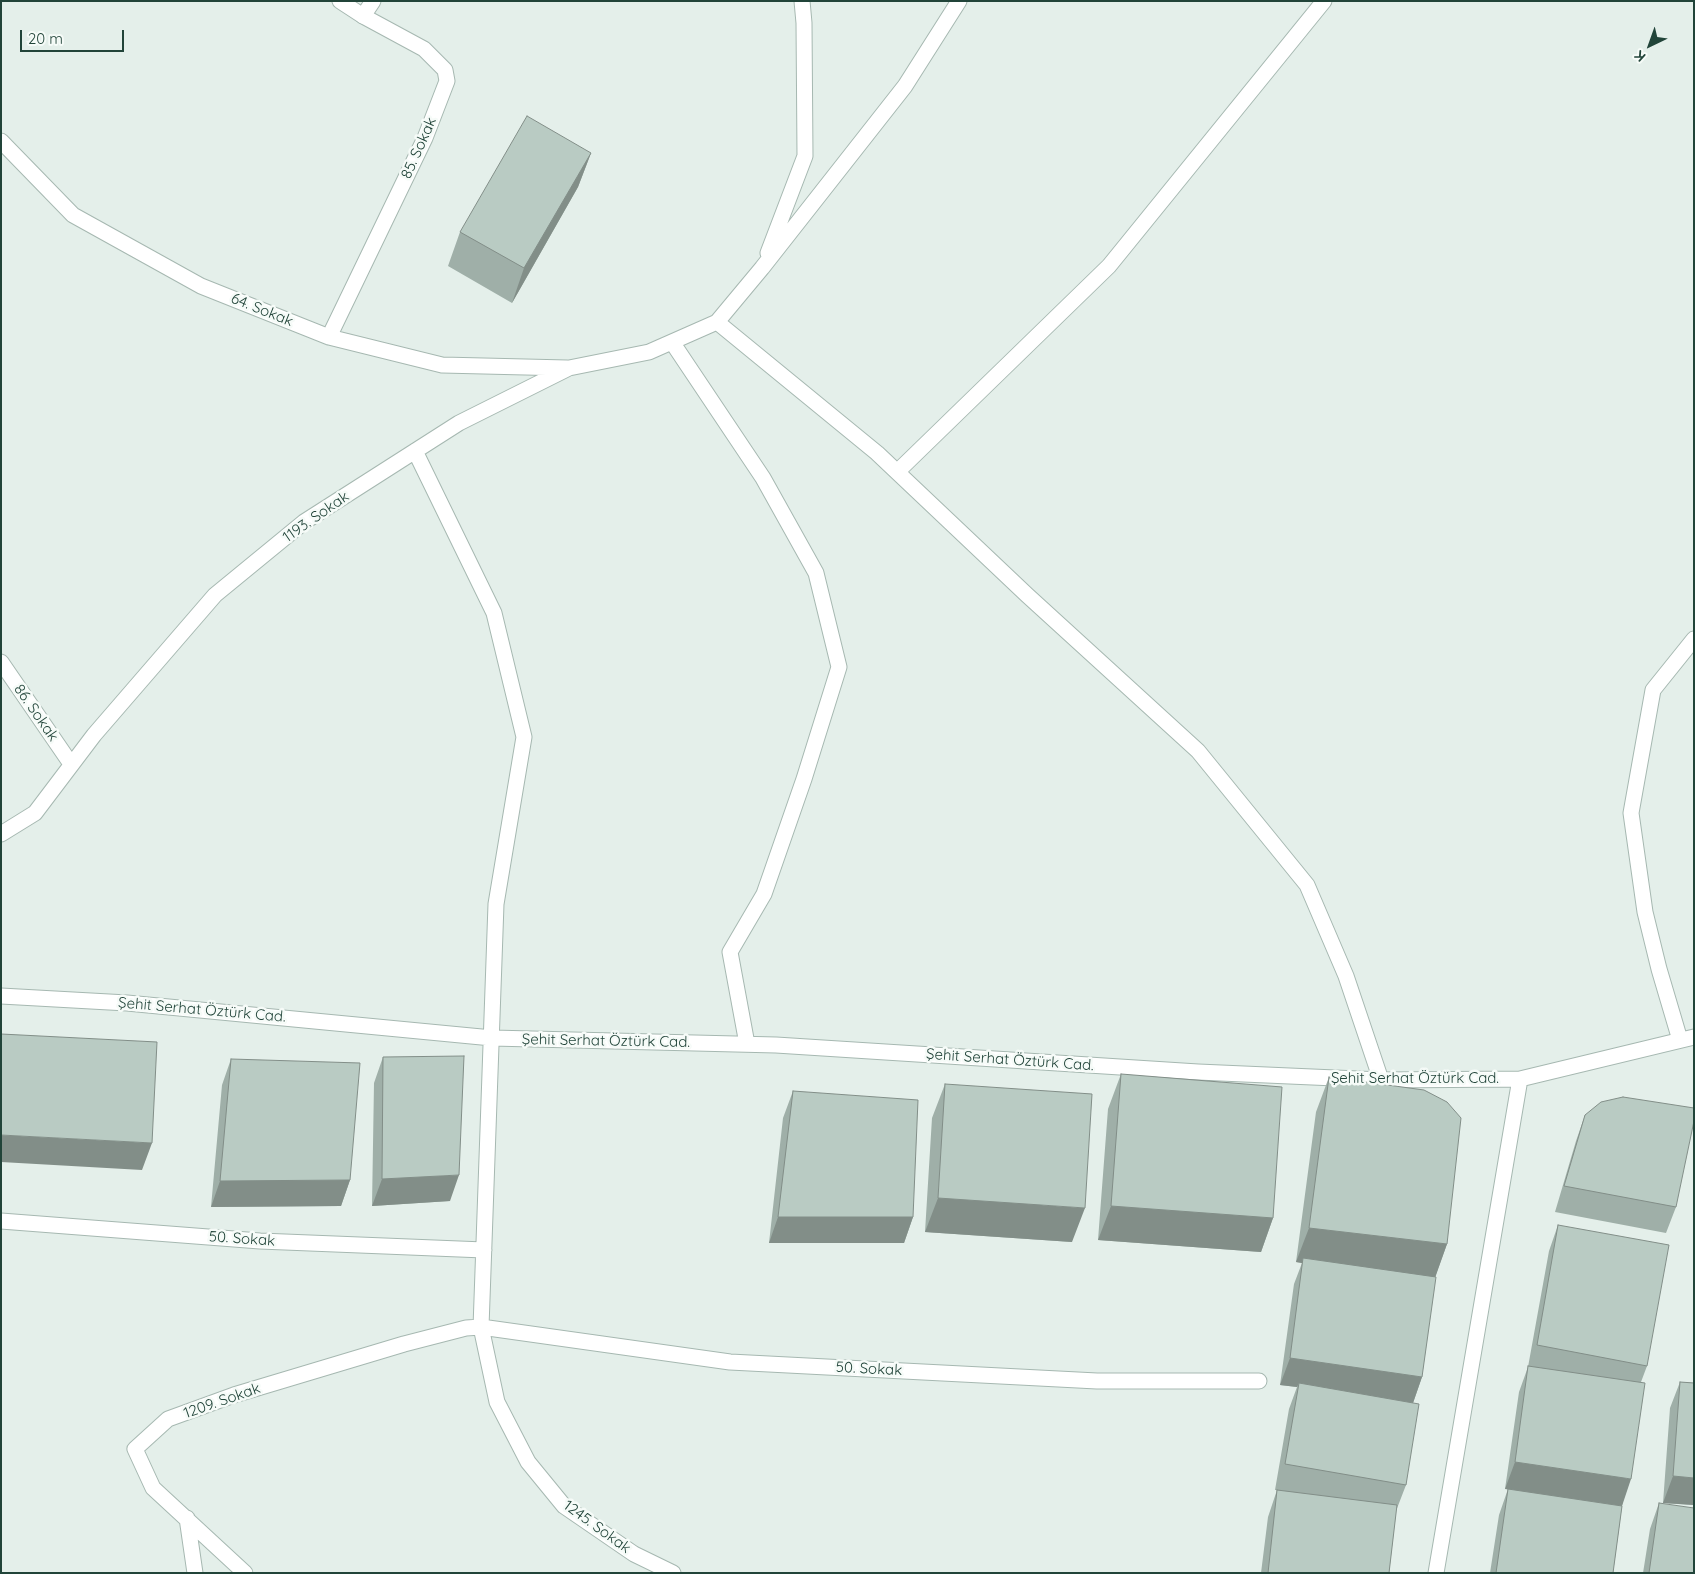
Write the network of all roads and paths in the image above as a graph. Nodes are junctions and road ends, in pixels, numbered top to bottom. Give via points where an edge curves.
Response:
1 (340, 1) edge
2 (373, 1) edge
3 (802, 1) edge
4 (959, 1) edge
5 (1324, 1) edge
6 (363, 16) junction
7 (1, 141) edge
8 (762, 268) junction
9 (717, 322) junction
10 (329, 337) junction
11 (672, 342) junction
12 (569, 368) junction
13 (415, 451) junction
14 (898, 472) junction
15 (1694, 639) edge
16 (1, 662) edge
17 (72, 764) junction
18 (1, 834) edge
19 (1, 996) edge
20 (492, 1038) junction
21 (1687, 1039) edge
22 (747, 1044) junction
23 (1520, 1079) junction
24 (1381, 1080) junction
25 (1, 1221) edge
26 (484, 1250) junction
27 (481, 1327) junction
28 (1259, 1381) dead end
29 (187, 1518) junction
30 (195, 1573) edge
31 (245, 1573) edge
32 (673, 1573) edge
33 (1436, 1573) edge

1 - 6 street, 85. Sokak
2 - 6 street
3 - 8 street via 805,156
4 - 8 street via 905,86
5 - 14 street via 1109,266
6 - 10 street, 85. Sokak via 424,49 445,70 447,81 425,138
7 - 10 street, 64. Sokak via 73,215 201,286
8 - 9 street
9 - 11 street, 1193. Sokak
9 - 14 street
10 - 12 street, 64. Sokak via 442,365
11 - 12 street, 1193. Sokak via 649,352
11 - 22 street via 763,478 816,573 839,667 764,894 730,952
12 - 13 street, 1193. Sokak via 459,423
13 - 17 street, 1193. Sokak via 304,522 215,595
13 - 20 street, 1245. Sokak via 494,613 524,737 496,904
14 - 24 street via 1198,752 1308,885 1346,976
15 - 21 street via 1653,690 1631,813 1645,912 1659,969
16 - 17 street, 86. Sokak
17 - 18 street, 1193. Sokak via 35,814
19 - 20 street, Şehit Serhat Öztürk Cad. via 127,1003
20 - 22 street, Şehit Serhat Öztürk Cad.
20 - 26 street, 1245. Sokak
21 - 23 street
22 - 24 street, Şehit Serhat Öztürk Cad.
23 - 24 street, Şehit Serhat Öztürk Cad.
23 - 33 street, Şehit Serhat Öztürk Cad.
25 - 26 street, 50. Sokak via 260,1240
26 - 27 street, 1245. Sokak
27 - 28 street, 50. Sokak via 730,1362 1098,1381
27 - 29 street, 1209. Sokak via 404,1344 234,1395 168,1419 135,1449 153,1488
27 - 32 street, 1245. Sokak via 497,1402 528,1462 564,1506 634,1554
29 - 30 street
29 - 31 street, 1209. Sokak

